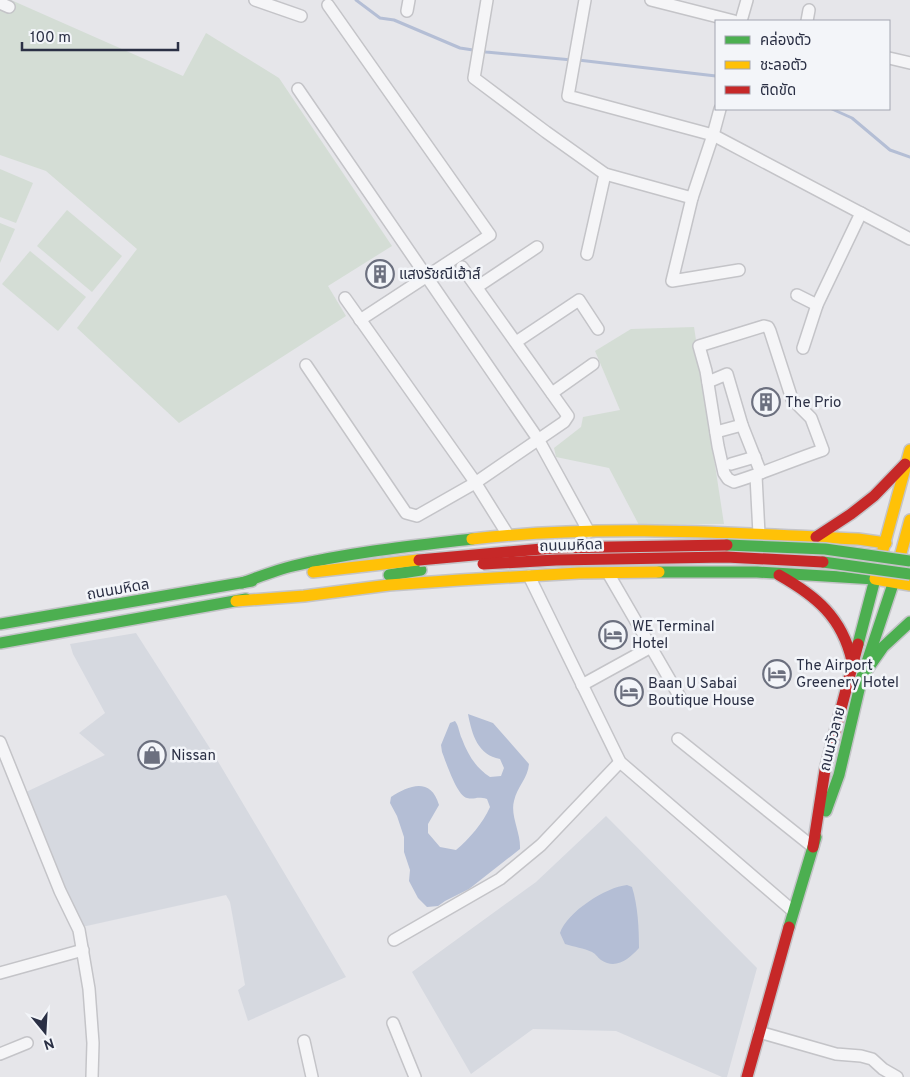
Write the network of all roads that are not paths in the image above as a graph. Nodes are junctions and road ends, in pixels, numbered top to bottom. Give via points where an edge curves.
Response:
1 (255, 0) edge
2 (487, 0) edge
3 (585, 0) edge
4 (651, 0) edge
5 (747, 0) edge
6 (328, 6) dead end
7 (301, 16) dead end
8 (730, 20) edge
9 (741, 20) edge
10 (890, 58) edge
11 (910, 63) edge
12 (298, 89) dead end
13 (720, 110) edge
14 (713, 135) junction
15 (605, 174) junction
16 (692, 198) junction
17 (861, 213) junction
18 (910, 239) edge
19 (537, 247) dead end
20 (588, 254) dead end
21 (462, 267) dead end
22 (739, 270) dead end
23 (426, 277) junction
24 (477, 287) junction
25 (797, 295) dead end
26 (345, 298) dead end
27 (817, 305) junction
28 (360, 320) junction
29 (598, 329) dead end
30 (516, 342) junction
31 (803, 348) dead end
32 (594, 364) dead end
33 (306, 365) dead end
34 (708, 382) junction
35 (552, 393) junction
36 (742, 424) junction
37 (716, 432) junction
38 (538, 439) junction
39 (910, 450) edge
40 (755, 457) junction
41 (907, 462) junction
42 (731, 464) dead end
43 (758, 474) junction
44 (476, 483) junction
45 (910, 520) edge
46 (702, 531) junction
47 (588, 532) junction
48 (508, 534) junction
49 (760, 534) junction
50 (816, 537) junction
51 (886, 543) junction
52 (907, 545) edge
53 (910, 561) edge
54 (420, 565) junction
55 (702, 572) junction
56 (608, 573) junction
57 (774, 573) junction
58 (910, 574) edge
59 (530, 576) junction
60 (874, 580) junction
61 (894, 581) junction
62 (242, 583) junction
63 (910, 585) edge
64 (236, 601) junction
65 (910, 622) edge
66 (0, 624) edge
67 (0, 643) edge
68 (651, 648) junction
69 (852, 666) junction
70 (862, 677) junction
71 (582, 685) junction
72 (681, 699) dead end
73 (678, 739) dead end
74 (0, 742) edge
75 (620, 762) junction
76 (813, 846) junction
77 (793, 911) junction
78 (394, 940) dead end
79 (83, 950) junction
80 (0, 973) edge
81 (393, 1023) dead end
82 (759, 1032) junction
83 (304, 1041) dead end
84 (27, 1043) dead end
85 (0, 1054) edge
86 (92, 1077) edge
87 (312, 1077) edge
88 (414, 1077) edge
89 (747, 1077) edge
90 (897, 1077) edge

1 - 7 street
2 - 15 street via 474,78
3 - 14 street via 568,96
4 - 8 street
5 - 9 street
6 - 23 street via 490,235
10 - 11 street
12 - 23 street
13 - 14 street
14 - 16 street
14 - 17 street
15 - 16 street
15 - 20 street
16 - 22 street via 672,281
17 - 18 street
17 - 27 street
19 - 24 street
21 - 24 street
23 - 28 street
23 - 38 street
24 - 30 street
25 - 27 street
26 - 28 street
27 - 31 street
28 - 44 street
29 - 30 street via 579,300
30 - 35 street
32 - 35 street
33 - 44 street via 406,513 417,516
34 - 36 street via 727,374
34 - 37 street
34 - 43 street via 699,346 768,327 792,399 811,418 823,450
35 - 38 street via 567,413 567,418
36 - 37 street
36 - 40 street
37 - 43 street via 728,479 734,482
38 - 44 street
38 - 47 street
39 - 41 main road, ถนนวัวลาย
40 - 42 street
40 - 43 street
41 - 50 main road via 874,496
41 - 51 main road, ถนนวัวลาย
43 - 49 street
44 - 48 street
45 - 52 main road, ถนนวัวลาย
46 - 47 main road, ถนนมหิดล
46 - 49 main road, ถนนมหิดล
46 - 55 main road via 714,538 720,551 716,563
47 - 48 main road, ถนนมหิดล
48 - 62 main road, ถนนมหิดล via 313,562
49 - 50 main road, ถนนมหิดล
50 - 51 main road, ถนนมหิดล
51 - 52 main road, ถนนมหิดล
51 - 60 main road, ถนนวัวลาย
52 - 61 main road, ถนนวัวลาย
53 - 54 main road, ถนนมหิดล, bridge via 825,549 731,545 553,548 485,553
54 - 58 main road, ถนนมหิดล, bridge via 726,557 817,561
54 - 62 main road, ถนนมหิดล via 332,570
54 - 64 main road, ถนนมหิดล
55 - 56 main road, ถนนมหิดล
55 - 57 main road, ถนนมหิดล
56 - 59 main road, ถนนมหิดล
56 - 68 street
57 - 60 main road, ถนนมหิดล
57 - 69 main road via 803,588 830,614 850,646
59 - 64 main road, ถนนมหิดล via 399,584
59 - 71 street
60 - 61 main road, ถนนมหิดล
60 - 69 main road, ถนนวัวลาย
61 - 63 main road, ถนนมหิดล
61 - 70 main road, ถนนวัวลาย
62 - 66 main road, ถนนมหิดล
64 - 67 main road, ถนนมหิดล
65 - 70 main road via 895,632
68 - 71 street
68 - 72 street
69 - 76 main road, ถนนวัวลาย via 825,770
70 - 76 main road, ถนนวัวลาย via 839,775
71 - 75 street
73 - 76 street
74 - 79 street via 78,930
75 - 77 street
75 - 78 street via 540,845 500,879
76 - 77 main road, ถนนวัวลาย
77 - 82 main road, ถนนวัวลาย
79 - 80 street
79 - 86 street via 93,1043
81 - 88 street
82 - 89 main road, ถนนวัวลาย
82 - 90 street via 836,1054 872,1059
83 - 87 street
84 - 85 street

